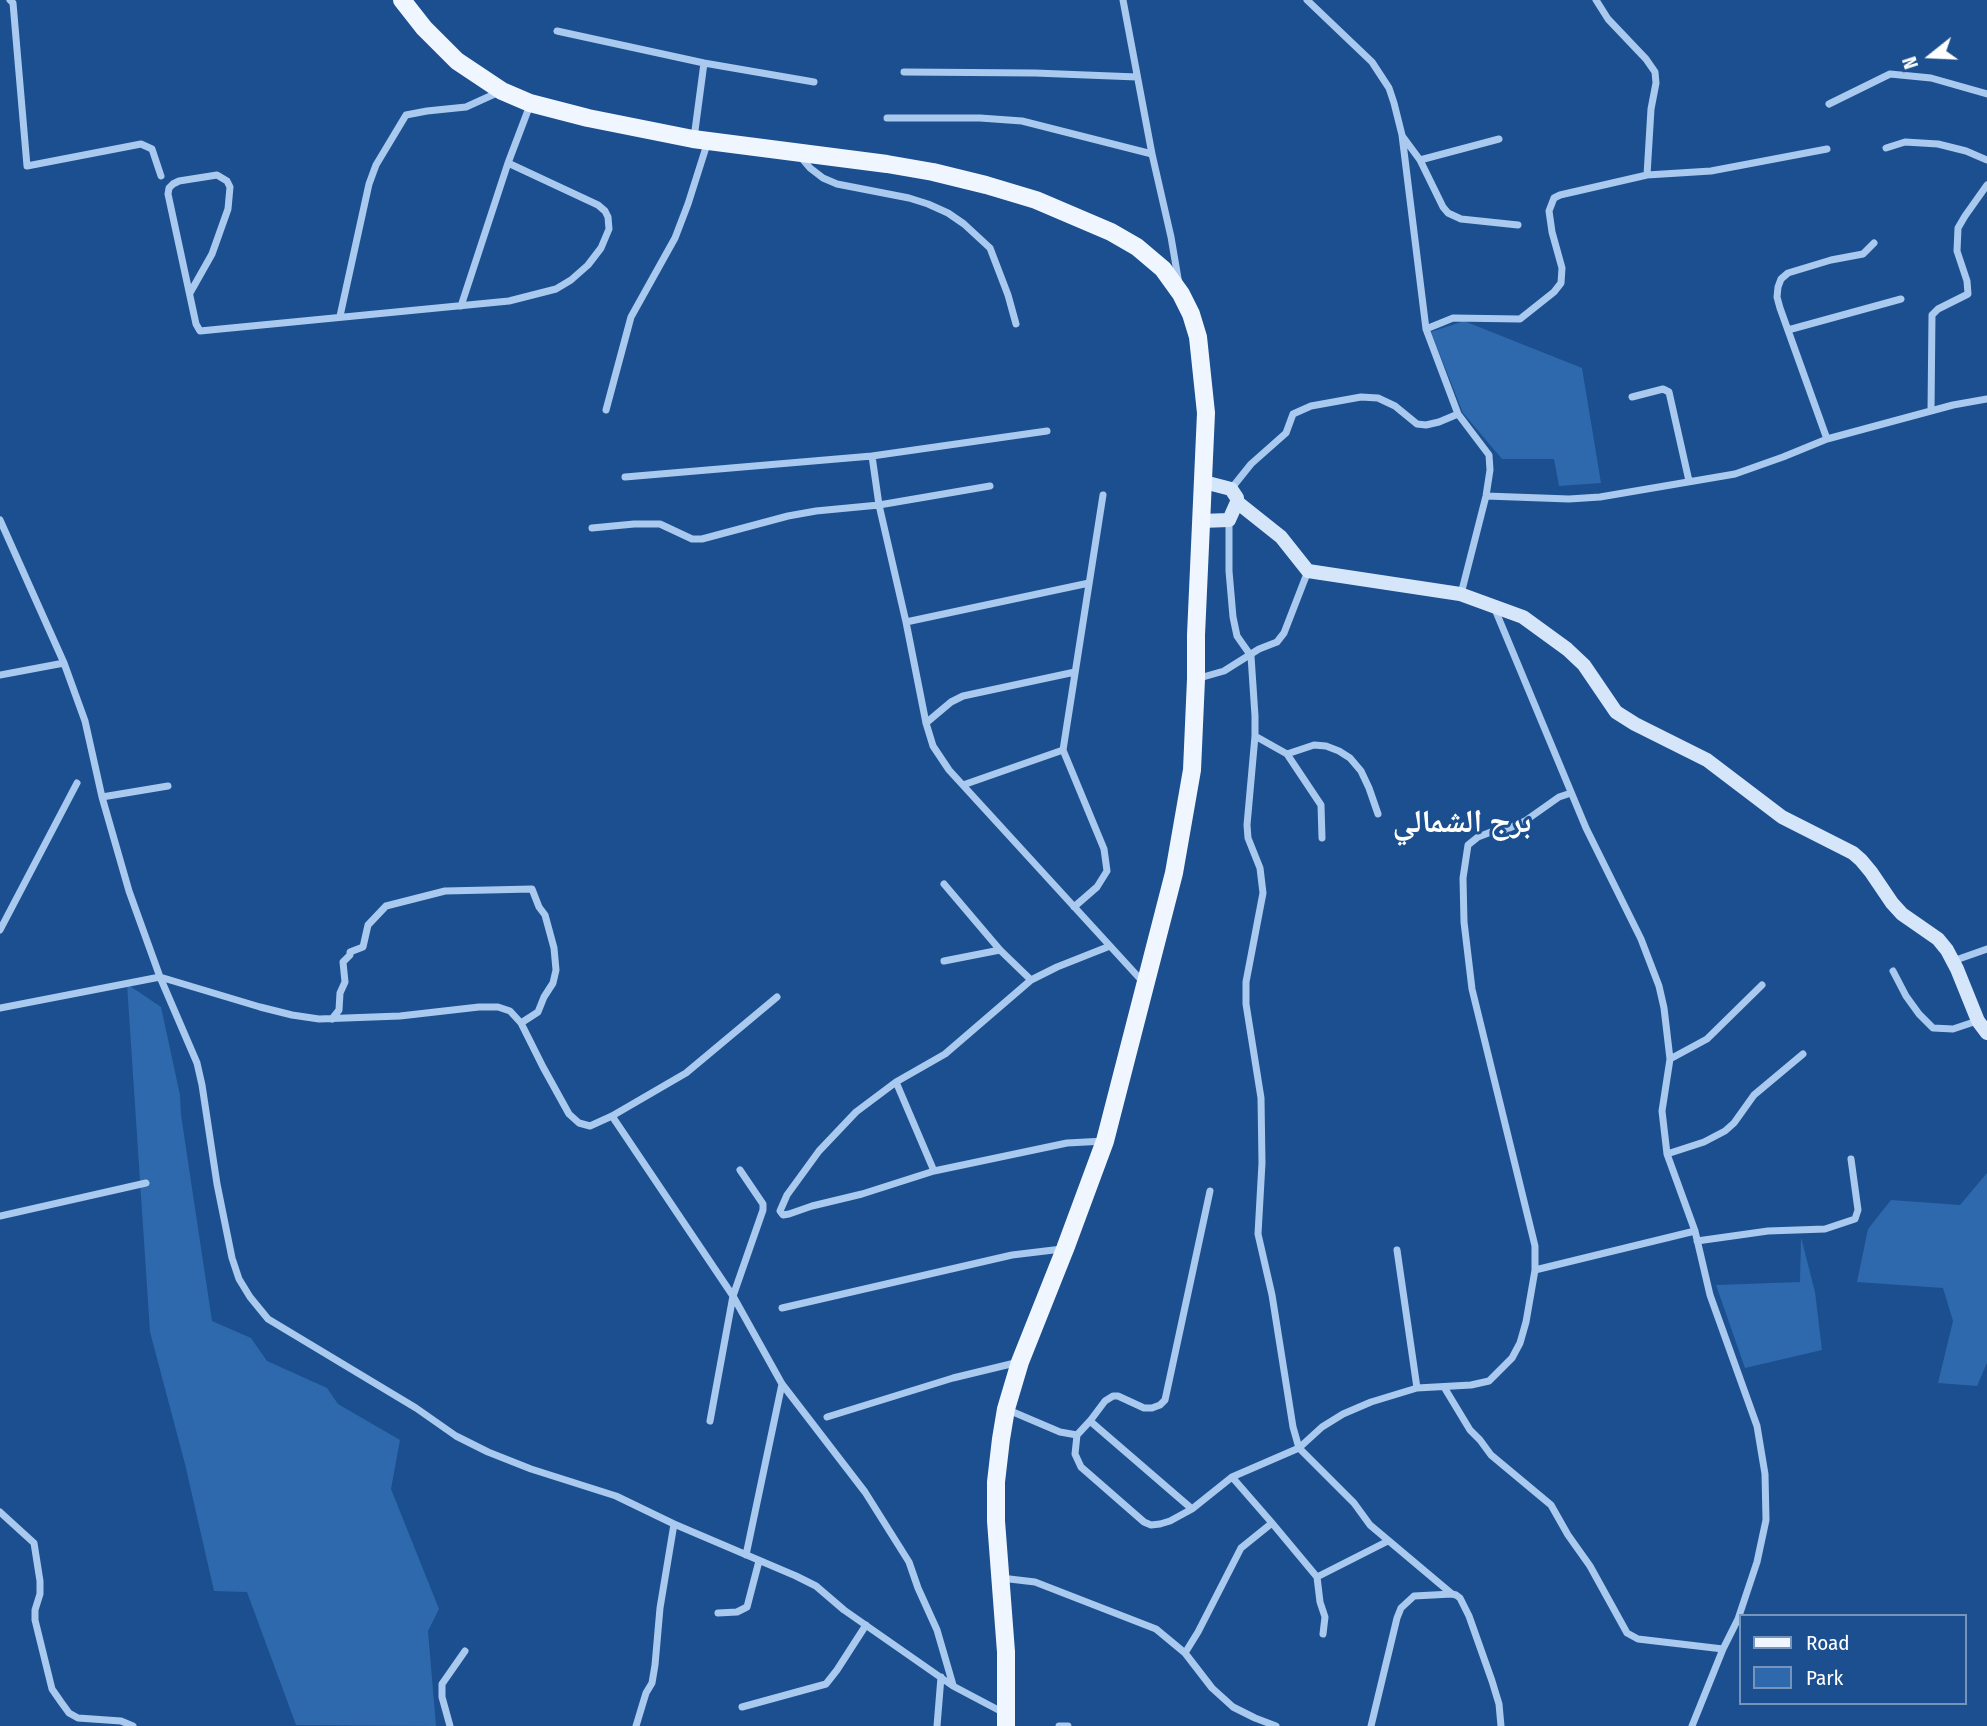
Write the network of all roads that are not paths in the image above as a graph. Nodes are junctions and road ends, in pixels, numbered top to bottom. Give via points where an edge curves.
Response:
1 (10, 0) edge
2 (402, 0) edge
3 (1123, 0) edge
4 (1307, 0) edge
5 (1596, 0) edge
6 (557, 31) dead end
7 (704, 63) junction
8 (904, 72) dead end
9 (1137, 77) junction
10 (814, 82) dead end
11 (502, 91) junction
12 (1987, 94) edge
13 (530, 103) junction
14 (1829, 104) dead end
15 (887, 118) dead end
16 (1402, 135) junction
17 (1499, 139) dead end
18 (701, 140) junction
19 (1886, 148) dead end
20 (1826, 149) dead end
21 (796, 152) junction
22 (1152, 154) junction
23 (1420, 160) junction
24 (1987, 160) edge
25 (508, 163) junction
26 (1647, 175) junction
27 (161, 176) dead end
28 (1987, 185) edge
29 (1518, 225) dead end
30 (1874, 243) dead end
31 (190, 293) junction
32 (1181, 294) junction
33 (1900, 299) dead end
34 (461, 306) junction
35 (340, 316) junction
36 (1017, 324) dead end
37 (1426, 329) junction
38 (1788, 330) junction
39 (1632, 397) dead end
40 (1987, 399) edge
41 (606, 410) dead end
42 (1931, 411) junction
43 (1458, 414) junction
44 (1047, 431) dead end
45 (1827, 439) junction
46 (872, 456) junction
47 (625, 477) dead end
48 (1689, 481) junction
49 (1204, 482) junction
50 (990, 486) dead end
51 (1103, 495) dead end
52 (1234, 496) junction
53 (1486, 496) junction
54 (879, 505) junction
55 (0, 520) edge
56 (1229, 520) junction
57 (1201, 521) junction
58 (592, 528) dead end
59 (1308, 571) junction
60 (1090, 583) junction
61 (1461, 594) junction
62 (1494, 607) junction
63 (906, 622) junction
64 (1251, 656) junction
65 (64, 663) junction
66 (1075, 672) junction
67 (0, 674) edge
68 (1196, 679) junction
69 (926, 723) junction
70 (1255, 736) junction
71 (1063, 750) junction
72 (1287, 754) junction
73 (77, 783) dead end
74 (963, 785) junction
75 (168, 786) dead end
76 (1572, 793) junction
77 (102, 797) junction
78 (1378, 814) dead end
79 (1322, 838) dead end
80 (944, 884) dead end
81 (1074, 906) junction
82 (0, 930) edge
83 (1110, 946) junction
84 (1000, 950) junction
85 (1987, 950) edge
86 (944, 961) dead end
87 (1953, 961) junction
88 (1893, 971) dead end
89 (160, 978) junction
90 (1031, 980) junction
91 (1762, 985) dead end
92 (1146, 986) junction
93 (777, 998) dead end
94 (0, 1008) edge
95 (332, 1019) junction
96 (1978, 1021) junction
97 (521, 1023) junction
98 (1987, 1033) edge
99 (1803, 1054) dead end
100 (1670, 1059) junction
101 (896, 1082) junction
102 (612, 1116) junction
103 (1105, 1141) junction
104 (1667, 1154) junction
105 (1852, 1159) dead end
106 (740, 1170) dead end
107 (934, 1171) junction
108 (146, 1182) dead end
109 (1210, 1191) dead end
110 (0, 1216) edge
111 (1695, 1231) junction
112 (1697, 1241) junction
113 (1065, 1249) junction
114 (1397, 1250) dead end
115 (1535, 1270) junction
116 (733, 1296) junction
117 (782, 1308) dead end
118 (1020, 1362) junction
119 (782, 1384) junction
120 (1444, 1387) junction
121 (1417, 1388) junction
122 (1006, 1409) junction
123 (827, 1417) dead end
124 (710, 1421) dead end
125 (1090, 1421) junction
126 (1077, 1436) junction
127 (1299, 1448) junction
128 (1232, 1477) junction
129 (1192, 1509) junction
130 (0, 1512) edge
131 (1272, 1523) junction
132 (674, 1524) junction
133 (1388, 1541) junction
134 (746, 1555) junction
135 (759, 1561) junction
136 (1317, 1577) junction
137 (1000, 1578) junction
138 (1452, 1594) junction
139 (718, 1613) dead end
140 (1740, 1614) edge
141 (1738, 1619) edge
142 (866, 1625) junction
143 (1323, 1634) dead end
144 (1723, 1649) junction
145 (466, 1651) dead end
146 (1185, 1653) junction
147 (941, 1677) junction
148 (953, 1686) junction
149 (742, 1707) dead end
150 (1006, 1720) edge
151 (133, 1726) edge
152 (450, 1726) edge
153 (636, 1726) edge
154 (937, 1726) edge
155 (1059, 1726) edge
156 (1068, 1726) edge
157 (1276, 1726) edge
158 (1371, 1726) edge
159 (1501, 1726) edge
160 (1692, 1726) edge

1 - 27 street via 27,166 141,144 152,149
2 - 11 main road via 457,61
3 - 9 street
4 - 16 street via 1382,75
5 - 26 street via 1655,72
6 - 7 street
7 - 10 street
7 - 18 street
8 - 9 street
9 - 22 street
11 - 13 main road
11 - 35 street via 466,107 406,115 369,184
12 - 14 street via 1931,78 1890,74
13 - 18 main road
13 - 25 street
15 - 22 street via 1022,121
16 - 23 street
16 - 37 street
17 - 23 street
18 - 21 main road
18 - 41 street via 688,204 675,238 631,317
19 - 24 street via 1905,142 1938,144
20 - 26 street via 1711,172
21 - 32 main road via 933,172 1035,200 1137,247 1163,269
21 - 36 street via 823,178 929,204 964,224 990,248
22 - 32 street
23 - 29 street via 1443,207 1453,216
25 - 34 street
25 - 34 street via 598,205 608,217 609,229 588,265 556,289 509,301
26 - 37 street via 1554,198 1549,219 1563,276 1554,292 1526,316 1514,320 1453,318
28 - 42 street via 1958,228 1957,251 1968,294 1932,315
30 - 38 street via 1863,254 1788,273 1781,279 1777,297
31 - 31 street via 212,254 228,209 230,187 217,175 179,181 169,188
31 - 35 street via 202,332
32 - 49 main road via 1198,337 1206,413
33 - 38 street
34 - 35 street
37 - 43 street
38 - 45 street
39 - 48 street via 1663,389 1669,392
40 - 42 street
42 - 45 street
43 - 52 street via 1426,425 1417,424 1378,398 1311,406 1293,414 1286,433 1251,464
43 - 53 street via 1489,455
44 - 46 street
45 - 48 street via 1735,474
46 - 47 street
46 - 54 street
48 - 53 street via 1569,499
49 - 52 street
49 - 57 main road
50 - 54 street
51 - 60 street
52 - 56 street
52 - 59 street via 1281,537
53 - 61 street
54 - 58 street via 806,513 702,540 660,524
54 - 63 street
55 - 65 street
56 - 57 street
56 - 64 street via 1233,617 1237,636
57 - 68 main road
59 - 61 street
59 - 64 street via 1284,633
60 - 63 street
60 - 66 street
61 - 62 street
62 - 76 street
62 - 87 street via 1523,617 1567,649 1584,665 1616,712 1707,760 1782,817 1853,853 1902,914 1938,939
63 - 69 street
64 - 68 street
64 - 70 street
65 - 67 street
65 - 77 street via 85,721
66 - 69 street via 963,696
66 - 71 street
68 - 92 main road via 1186,810
69 - 74 street via 940,758
70 - 72 street
70 - 127 street via 1247,825 1263,893 1246,1004 1261,1098 1258,1234
71 - 74 street
71 - 81 street via 1104,849 1107,871 1097,887
72 - 78 street via 1314,745 1350,758 1361,771
72 - 79 street via 1321,805
73 - 82 street
74 - 81 street
75 - 77 street
76 - 100 street via 1653,970 1664,1008
76 - 115 street via 1506,830 1478,837 1468,845 1463,878 1472,989 1531,1223
77 - 89 street
80 - 84 street
81 - 83 street
83 - 90 street
83 - 92 street
84 - 86 street
84 - 90 street
85 - 87 street
87 - 96 street
88 - 96 street via 1906,996 1933,1028 1953,1029
89 - 94 street
89 - 95 street via 292,1015
89 - 132 street via 197,1063 232,1258 250,1297 268,1319 456,1436 531,1469 617,1496
90 - 101 street via 945,1054
91 - 100 street via 1707,1039
92 - 103 main road
93 - 102 street via 686,1073
95 - 97 street via 498,1007 510,1011
95 - 97 street via 339,1010 345,982 343,962 350,952 363,947 368,926 386,906 445,891 531,890 545,915 556,970 538,1012
96 - 98 street
97 - 102 street via 569,1114 590,1126
99 - 104 street via 1754,1095 1725,1131
100 - 104 street via 1662,1111
101 - 107 street
101 - 107 street via 856,1112 827,1142 780,1211 789,1214
102 - 116 street
103 - 107 street via 1067,1143
103 - 113 main road
104 - 111 street
105 - 112 street via 1855,1219 1825,1229
106 - 116 street via 763,1210
108 - 110 street
109 - 125 street via 1165,1400 1144,1408 1113,1396
111 - 112 street
111 - 115 street
112 - 140 street via 1716,1313 1757,1426 1765,1474 1766,1520
113 - 117 street via 1012,1255
113 - 118 main road
114 - 121 street
115 - 120 street via 1521,1343 1512,1358 1489,1381
116 - 119 street
116 - 124 street
118 - 122 main road
118 - 123 street
119 - 134 street
119 - 148 street via 864,1492 909,1562 937,1630
120 - 121 street
120 - 144 street via 1491,1455 1551,1505 1627,1633 1638,1639
121 - 127 street via 1343,1414
122 - 126 street
122 - 137 main road via 996,1482
125 - 126 street
125 - 129 street
126 - 129 street via 1075,1454 1081,1467 1144,1522 1160,1524
127 - 128 street
127 - 133 street
128 - 129 street
128 - 131 street
130 - 151 street via 34,1543 40,1594 35,1620 52,1689 78,1718
131 - 136 street
131 - 146 street via 1241,1548
132 - 134 street
132 - 153 street via 652,1683
133 - 136 street
133 - 138 street
134 - 135 street
135 - 139 street via 747,1607
135 - 142 street via 816,1586
136 - 143 street via 1325,1618
137 - 146 street via 1035,1582 1144,1623
137 - 150 main road
138 - 158 street via 1414,1596 1401,1608
138 - 159 street via 1460,1598 1469,1616 1499,1704
141 - 144 street
142 - 147 street
142 - 149 street via 826,1684
144 - 160 street
145 - 152 street via 442,1684
146 - 157 street via 1233,1707
147 - 148 street
147 - 154 street
148 - 150 street
155 - 156 street

